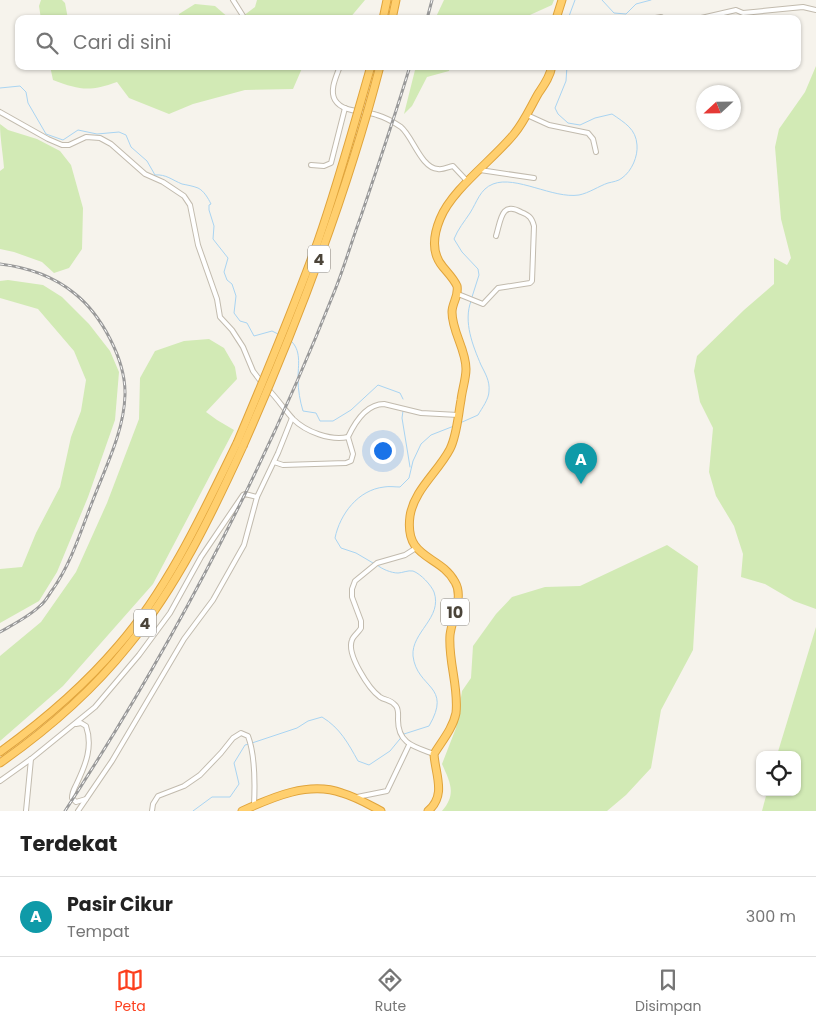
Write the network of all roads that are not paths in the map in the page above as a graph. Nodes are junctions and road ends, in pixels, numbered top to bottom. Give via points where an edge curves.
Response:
1 (233, 0) edge
2 (387, 0) edge
3 (396, 0) edge
4 (562, 0) edge
5 (816, 10) edge
6 (242, 15) edge
7 (384, 15) edge
8 (393, 15) edge
9 (557, 15) edge
10 (715, 15) edge
11 (339, 70) edge
12 (369, 70) edge
13 (379, 70) edge
14 (551, 70) edge
15 (345, 108) junction
16 (0, 112) edge
17 (527, 115) junction
18 (596, 152) dead end
19 (310, 165) dead end
20 (480, 170) junction
21 (534, 178) dead end
22 (468, 182) junction
23 (496, 236) dead end
24 (461, 295) junction
25 (292, 418) junction
26 (457, 418) junction
27 (348, 437) junction
28 (240, 445) junction
29 (274, 462) junction
30 (257, 497) junction
31 (416, 548) junction
32 (74, 724) junction
33 (410, 746) junction
34 (0, 752) edge
35 (434, 754) junction
36 (32, 759) junction
37 (0, 763) edge
38 (0, 781) edge
39 (354, 797) junction
40 (86, 800) junction
41 (254, 806) junction
42 (26, 811) edge
43 (78, 811) edge
44 (152, 811) edge
45 (242, 811) edge
46 (381, 811) edge
47 (428, 811) edge

1 - 6 street
2 - 7 highway
3 - 8 highway
4 - 9 highway
5 - 10 street via 804,7 743,13 736,10
11 - 15 street via 333,96 338,105
12 - 28 highway, 4, bridge via 317,243
13 - 28 highway, 4, bridge via 336,213 297,320
14 - 17 highway
15 - 19 street via 331,163
15 - 22 street via 377,115 402,128 432,168 453,166
16 - 25 street via 62,145 86,137 100,138 145,174 184,196 190,205 198,246 217,299 220,318 243,347 257,378
17 - 18 street via 549,125 588,133
17 - 20 highway
20 - 21 street
20 - 22 highway
22 - 24 highway via 440,218 434,242 441,265
23 - 24 street via 503,213 508,209 514,208 532,219 533,278 530,283 498,288 483,304
24 - 26 highway via 453,305 453,323 462,346 466,370
25 - 27 street via 324,436
25 - 29 street
26 - 27 street via 384,404 373,406 361,416
26 - 31 highway via 450,449 416,497 410,514 410,534
27 - 29 street via 353,456 346,463 283,465
28 - 34 highway, 4 via 180,555 120,645 33,728
28 - 37 highway, 4 via 198,538 173,583 128,646 73,704
29 - 30 street
30 - 32 street via 243,495 201,557 170,613 96,707
30 - 40 street via 244,545 224,581 184,638
31 - 33 street via 405,555 377,563 355,580 352,597 361,628 352,639 350,648 370,687 397,707 400,731
31 - 35 highway, 10 via 449,573 458,589 450,641 456,713
32 - 36 street
32 - 40 street via 86,726 89,743 88,755 72,798 76,802
33 - 35 street
33 - 39 street via 387,791
35 - 47 highway via 439,789 438,798
36 - 38 street
36 - 42 street
39 - 41 highway via 318,788 291,792
39 - 46 highway
40 - 43 street
41 - 44 street via 252,746 248,736 241,733 200,775 184,786 158,796
41 - 45 highway

